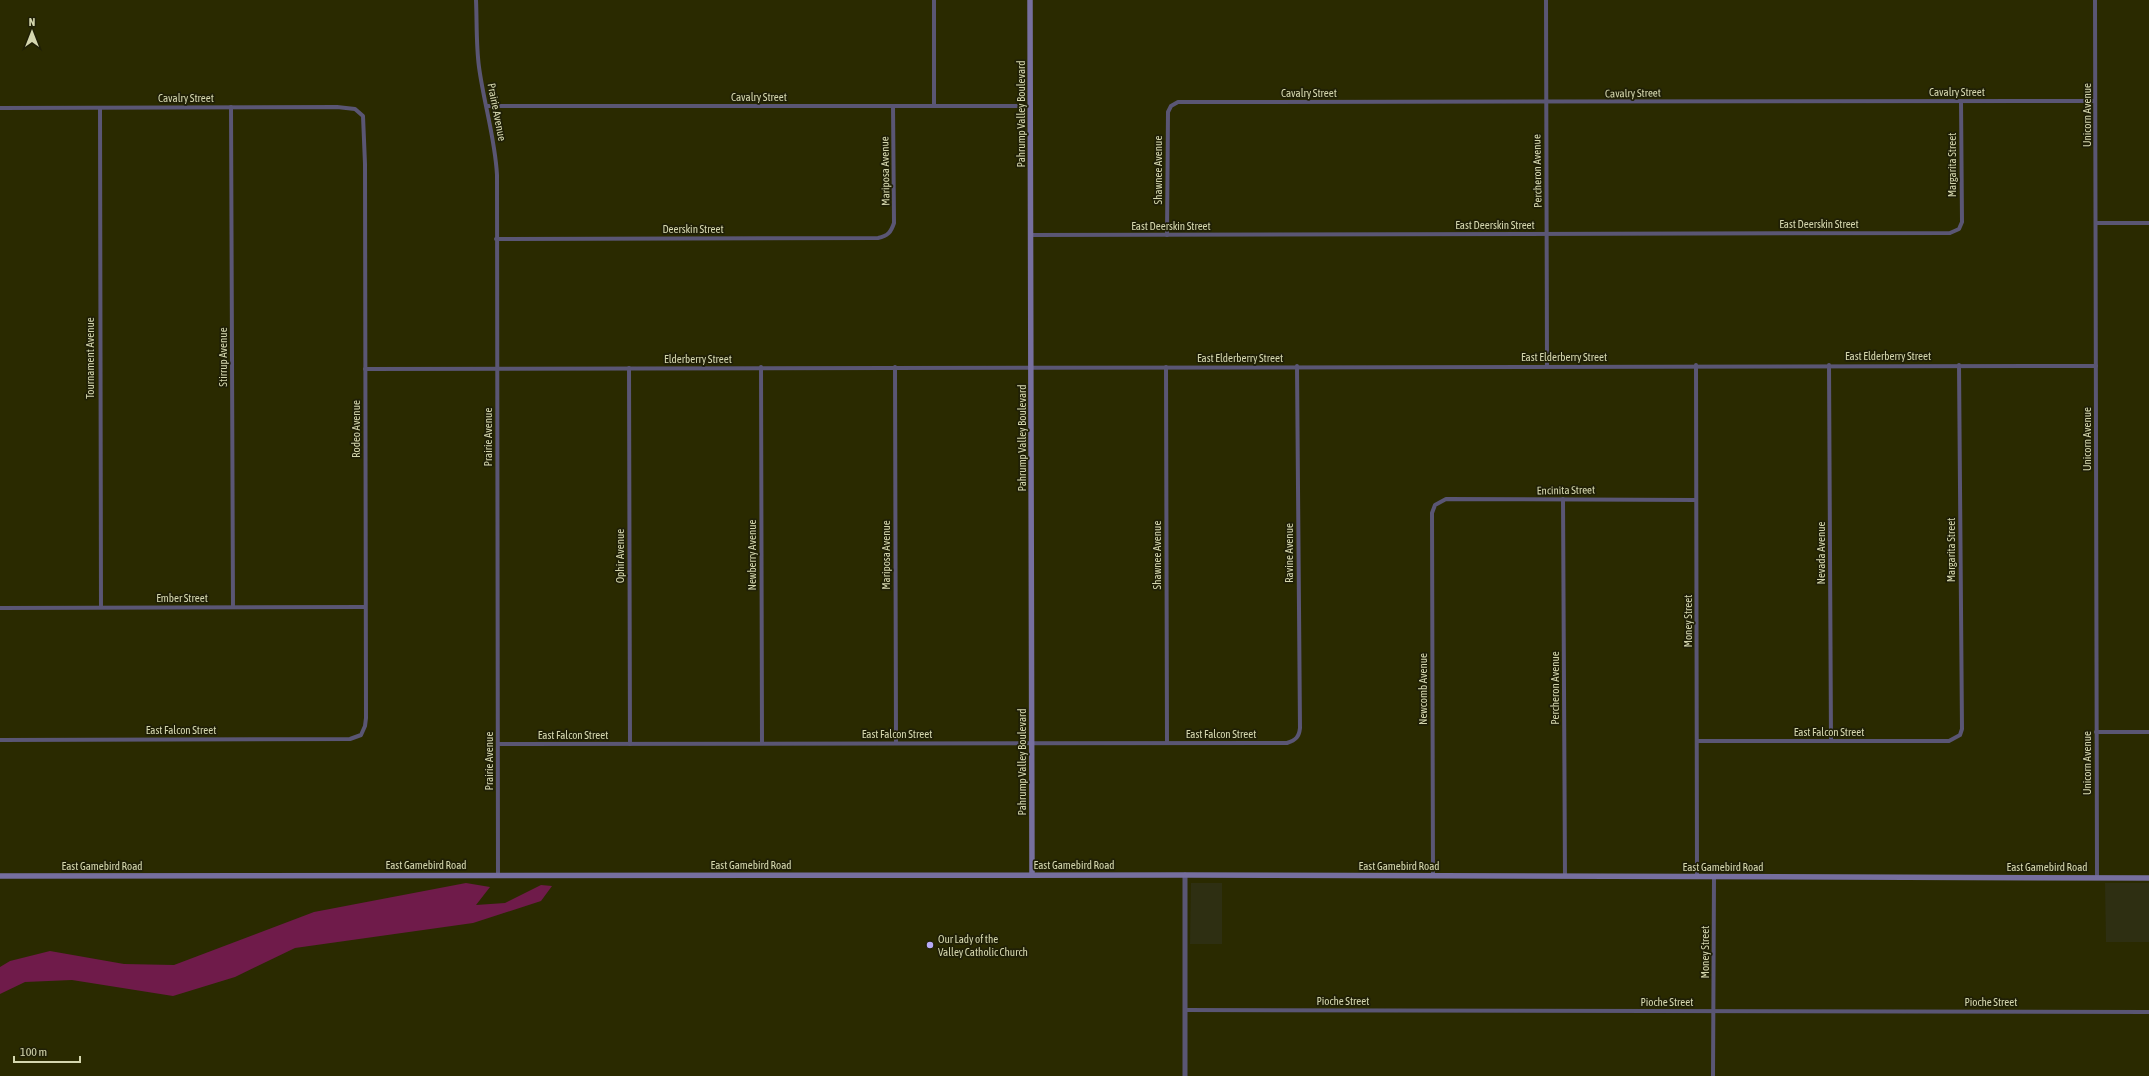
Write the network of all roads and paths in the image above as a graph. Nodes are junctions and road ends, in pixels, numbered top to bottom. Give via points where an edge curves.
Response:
1 (476, 0) edge
2 (934, 0) edge
3 (1030, 0) edge
4 (1546, 0) edge
5 (2095, 0) edge
6 (1961, 101) junction
7 (2095, 101) junction
8 (1546, 103) junction
9 (487, 106) junction
10 (893, 106) junction
11 (934, 106) junction
12 (1031, 106) junction
13 (1171, 106) joint
14 (231, 107) junction
15 (0, 108) edge
16 (100, 108) junction
17 (364, 123) joint
18 (2096, 223) junction
19 (2149, 223) edge
20 (1958, 229) joint
21 (889, 234) joint
22 (1547, 234) junction
23 (1031, 235) junction
24 (1167, 235) junction
25 (496, 239) junction
26 (1696, 365) junction
27 (1829, 365) junction
28 (1959, 365) junction
29 (1297, 366) junction
30 (1547, 366) junction
31 (2096, 366) junction
32 (895, 367) junction
33 (1032, 367) junction
34 (1166, 367) junction
35 (365, 368) junction
36 (497, 368) junction
37 (629, 368) junction
38 (761, 368) junction
39 (1563, 499) junction
40 (1696, 500) junction
41 (1437, 503) joint
42 (101, 607) junction
43 (233, 607) junction
44 (365, 607) junction
45 (0, 608) edge
46 (2096, 732) junction
47 (2149, 732) edge
48 (361, 735) joint
49 (1960, 735) joint
50 (1296, 739) joint
51 (0, 740) edge
52 (1697, 741) junction
53 (1831, 741) junction
54 (762, 743) junction
55 (896, 743) junction
56 (1032, 743) junction
57 (1167, 743) junction
58 (498, 744) junction
59 (630, 744) junction
60 (498, 875) junction
61 (1032, 875) junction
62 (1185, 875) junction
63 (0, 876) edge
64 (1432, 876) junction
65 (1565, 876) junction
66 (1697, 876) junction
67 (1714, 876) junction
68 (2097, 878) junction
69 (2149, 878) edge
70 (1185, 1010) junction
71 (1714, 1011) junction
72 (2149, 1012) edge
73 (1185, 1076) edge
74 (1713, 1076) edge

1 - 9 street, Prairie Avenue via 479,68
2 - 11 street
3 - 12 main road, Pahrump Valley Boulevard
4 - 8 street, Percheron Avenue
5 - 7 street, Unicorn Avenue
6 - 7 street, Cavalry Street
6 - 8 street, Cavalry Street
6 - 20 street, Margarita Street via 1962,222
7 - 18 street, Unicorn Avenue
8 - 13 street, Cavalry Street via 1178,102
8 - 22 street, Percheron Avenue
9 - 10 street, Cavalry Street
9 - 25 street, Prairie Avenue via 495,148
10 - 11 street, Cavalry Street
10 - 21 street, Mariposa Avenue via 895,216
11 - 12 street, Cavalry Street
12 - 23 main road, Pahrump Valley Boulevard
13 - 24 street, Shawnee Avenue via 1167,128
14 - 16 street, Cavalry Street
14 - 17 street, Cavalry Street via 349,107 360,112
14 - 43 street, Stirrup Avenue
15 - 16 street, Cavalry Street
16 - 42 street, Tournament Avenue
17 - 35 street, Rodeo Avenue
18 - 19 street
18 - 31 street, Unicorn Avenue
20 - 22 street, East Deerskin Street via 1950,232
21 - 25 street, Deerskin Street via 878,238
22 - 24 street, East Deerskin Street
22 - 30 street, Percheron Avenue
23 - 24 street, East Deerskin Street
23 - 33 main road, Pahrump Valley Boulevard
25 - 36 street, Prairie Avenue
26 - 27 street, East Elderberry Street
26 - 30 street, East Elderberry Street
26 - 40 street, Money Street
27 - 28 street, East Elderberry Street
27 - 53 street, Nevada Avenue
28 - 31 street, East Elderberry Street
28 - 49 street, Margarita Street via 1962,729
29 - 30 street, East Elderberry Street
29 - 34 street, East Elderberry Street
29 - 50 street, Ravine Avenue via 1300,728
31 - 46 street, Unicorn Avenue
32 - 33 street, Elderberry Street
32 - 38 street, Elderberry Street
32 - 55 street, Mariposa Avenue
33 - 34 street, East Elderberry Street
33 - 56 main road, Pahrump Valley Boulevard
34 - 57 street, Shawnee Avenue
35 - 36 street, Elderberry Street
35 - 44 street, Rodeo Avenue
36 - 37 street, Elderberry Street
36 - 58 street, Prairie Avenue
37 - 38 street, Elderberry Street
37 - 59 street, Ophir Avenue
38 - 54 street, Newberry Avenue
39 - 40 street, Encinita Street
39 - 41 street, Encinita Street via 1446,499
39 - 65 street, Percheron Avenue
40 - 52 street, Money Street
41 - 64 street, Newcomb Avenue via 1432,520
42 - 43 street, Ember Street
42 - 45 street, Ember Street
43 - 44 street, Ember Street
44 - 48 street, Rodeo Avenue via 366,718
46 - 47 street
46 - 68 street, Unicorn Avenue
48 - 51 street, East Falcon Street via 350,739
49 - 53 street, East Falcon Street via 1949,741
50 - 57 street, East Falcon Street via 1288,743
52 - 53 street, East Falcon Street
52 - 66 street, Money Street
54 - 55 street, East Falcon Street
54 - 59 street, East Falcon Street
55 - 56 street, East Falcon Street
56 - 57 street, East Falcon Street
56 - 61 main road, Pahrump Valley Boulevard
58 - 59 street, East Falcon Street
58 - 60 street, Prairie Avenue
60 - 61 main road, East Gamebird Road
60 - 63 main road, East Gamebird Road
61 - 62 main road, East Gamebird Road
62 - 64 main road, East Gamebird Road
62 - 70 street
64 - 65 main road, East Gamebird Road
65 - 66 main road, East Gamebird Road
66 - 67 main road, East Gamebird Road
67 - 68 main road, East Gamebird Road
67 - 71 street, Money Street
68 - 69 main road, East Gamebird Road
70 - 71 street, Pioche Street
70 - 73 street
71 - 72 street, Pioche Street
71 - 74 street, Money Street

